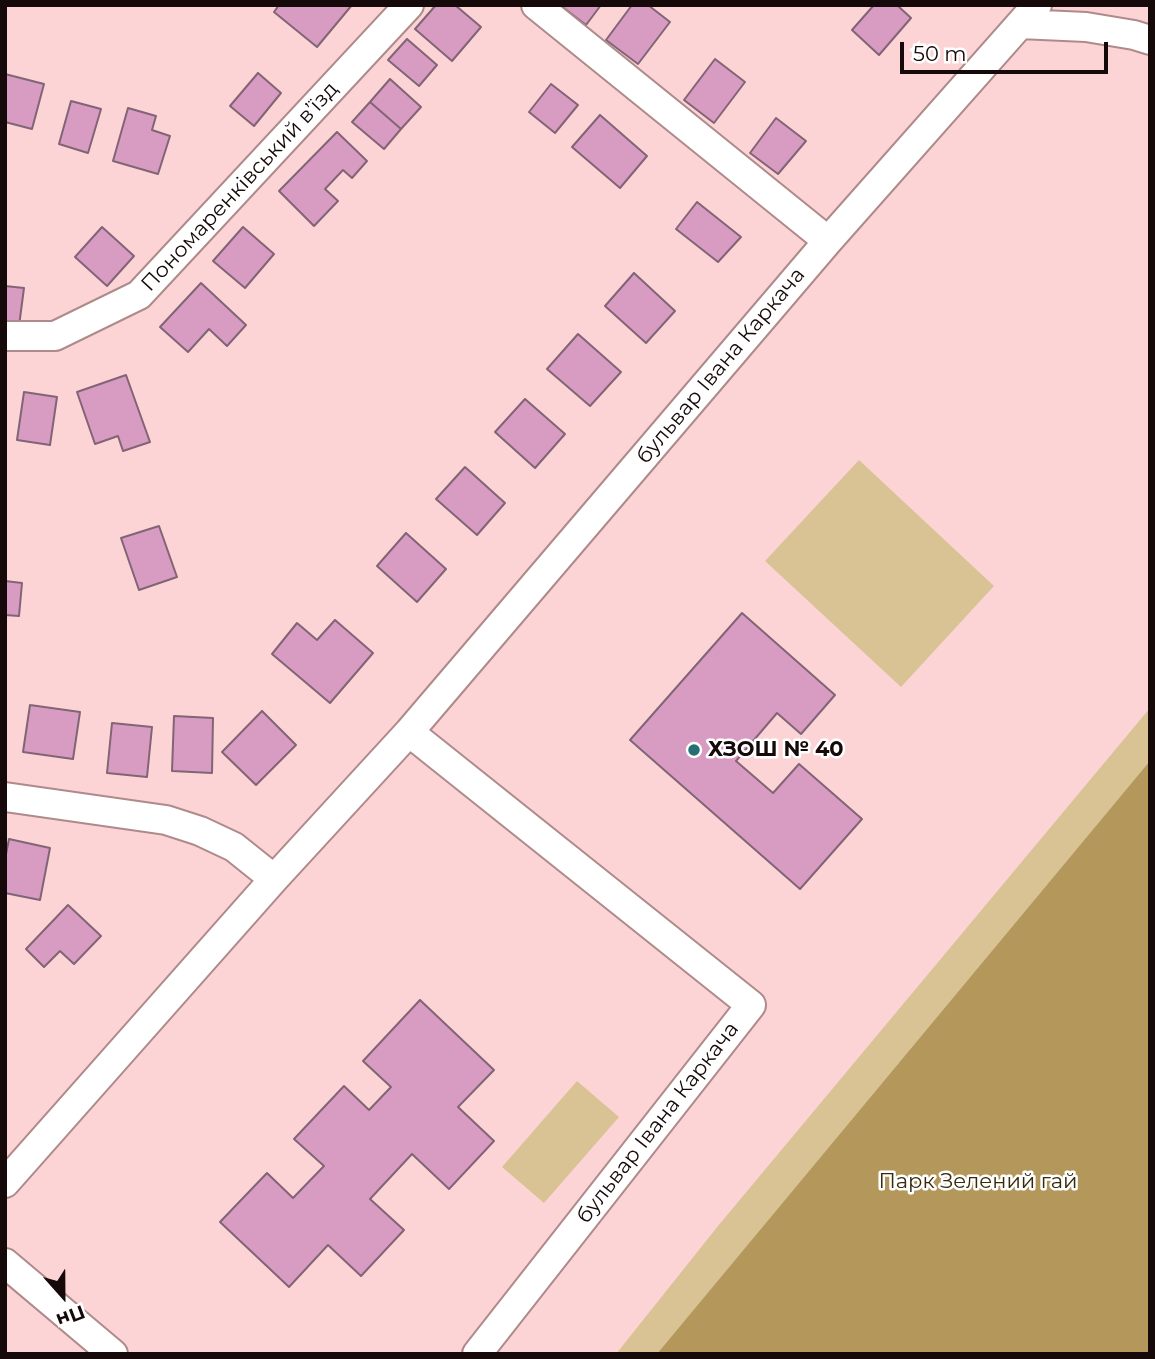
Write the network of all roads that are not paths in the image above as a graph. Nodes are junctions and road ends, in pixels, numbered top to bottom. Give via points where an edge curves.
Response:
1 (409, 5) edge
2 (536, 5) edge
3 (1029, 15) edge
4 (1150, 40) edge
5 (828, 240) junction
6 (5, 336) edge
7 (409, 732) junction
8 (5, 796) edge
9 (274, 879) junction
10 (5, 1183) edge
11 (5, 1263) edge
12 (488, 1349) edge
13 (113, 1354) edge

1 - 6 street, Пономаренківський в’їзд via 139,295 55,336
2 - 5 street
3 - 4 street
3 - 5 street, бульвар Івана Каркача
5 - 7 street, бульвар Івана Каркача
7 - 9 street, бульвар Івана Каркача
7 - 12 street, бульвар Івана Каркача via 751,1005
8 - 9 street via 166,820 234,847
9 - 10 street, бульвар Івана Каркача
11 - 13 street

